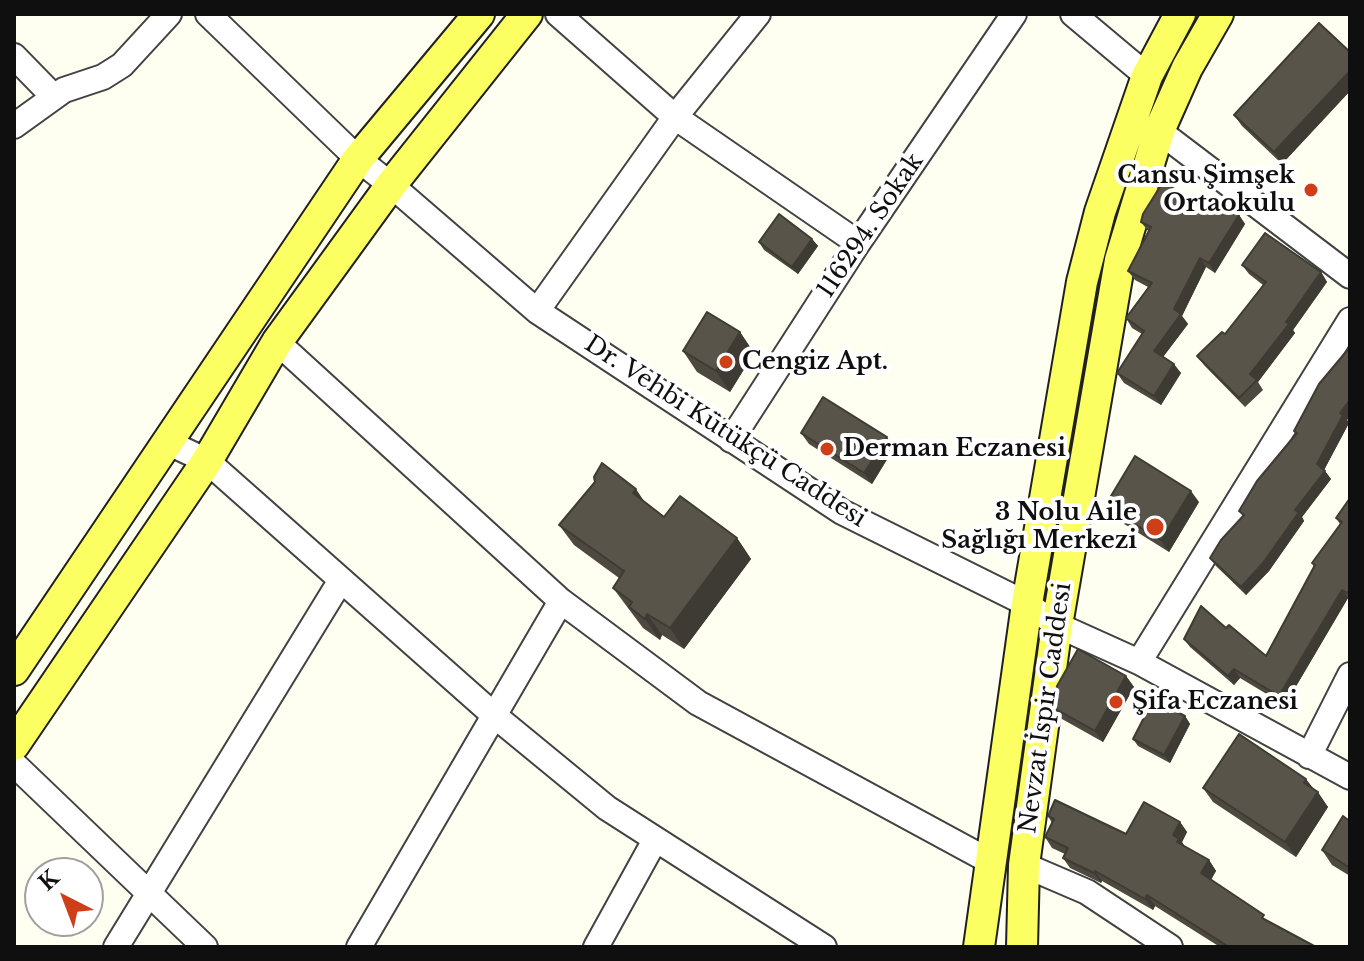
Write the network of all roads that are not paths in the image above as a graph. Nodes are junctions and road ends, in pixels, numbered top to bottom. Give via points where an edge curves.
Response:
1 (169, 14) edge
2 (208, 14) edge
3 (479, 14) edge
4 (527, 14) edge
5 (558, 14) edge
6 (758, 14) edge
7 (1014, 14) edge
8 (1073, 14) edge
9 (1180, 14) edge
10 (1218, 14) edge
11 (14, 56) edge
12 (1147, 76) junction
13 (54, 97) junction
14 (675, 117) junction
15 (14, 126) edge
16 (1159, 131) junction
17 (358, 159) junction
18 (391, 185) junction
19 (858, 243) junction
20 (1350, 276) edge
21 (537, 311) junction
22 (1350, 320) edge
23 (277, 342) junction
24 (731, 440) junction
25 (169, 443) junction
26 (207, 461) junction
27 (341, 580) junction
28 (561, 601) junction
29 (1027, 604) junction
30 (1057, 625) junction
31 (1139, 662) junction
32 (14, 670) edge
33 (1350, 675) edge
34 (495, 716) junction
35 (14, 745) edge
36 (1309, 756) junction
37 (14, 764) edge
38 (1350, 777) edge
39 (655, 840) junction
40 (993, 863) junction
41 (1024, 865) junction
42 (149, 894) junction
43 (116, 947) edge
44 (205, 947) edge
45 (359, 947) edge
46 (596, 947) edge
47 (824, 947) edge
48 (979, 947) edge
49 (1022, 947) edge
50 (1170, 947) edge

1 - 13 street via 122,65
2 - 17 street, Dr. Vehbi Kütükçü Caddesi
3 - 17 main road
4 - 18 main road
5 - 14 street
6 - 14 street
7 - 19 street, 116294. Sokak
8 - 12 street
9 - 12 main road, Nevzat İspir Caddesi
10 - 16 main road, Nevzat İspir Caddesi
11 - 13 street
12 - 29 main road, Nevzat İspir Caddesi via 1082,282
13 - 15 street
14 - 19 street
14 - 21 street
16 - 20 street
16 - 30 main road, Nevzat İspir Caddesi via 1120,260
17 - 18 street, Dr. Vehbi Kütükçü Caddesi
17 - 25 main road
18 - 21 street, Dr. Vehbi Kütükçü Caddesi
18 - 23 main road
19 - 24 street, 116294. Sokak
21 - 24 street, Dr. Vehbi Kütükçü Caddesi
22 - 31 street
23 - 26 main road
23 - 28 street
24 - 29 street, Dr. Vehbi Kütükçü Caddesi via 842,512
25 - 26 street
25 - 32 main road
26 - 27 street
26 - 35 main road
27 - 34 street
27 - 42 street
28 - 34 street
28 - 40 street via 698,703
29 - 30 street, Dr. Vehbi Kütükçü Caddesi
29 - 40 main road, Nevzat İspir Caddesi
30 - 31 street, Dr. Vehbi Kütükçü Caddesi
30 - 41 main road, Nevzat İspir Caddesi
31 - 36 street, Dr. Vehbi Kütükçü Caddesi
33 - 36 street
34 - 39 street via 607,808
34 - 45 street
36 - 38 street, Dr. Vehbi Kütükçü Caddesi
37 - 42 street
39 - 46 street
39 - 47 street
40 - 48 main road, Nevzat İspir Caddesi
41 - 49 main road, Nevzat İspir Caddesi
41 - 50 street via 1087,892
42 - 43 street
42 - 44 street

